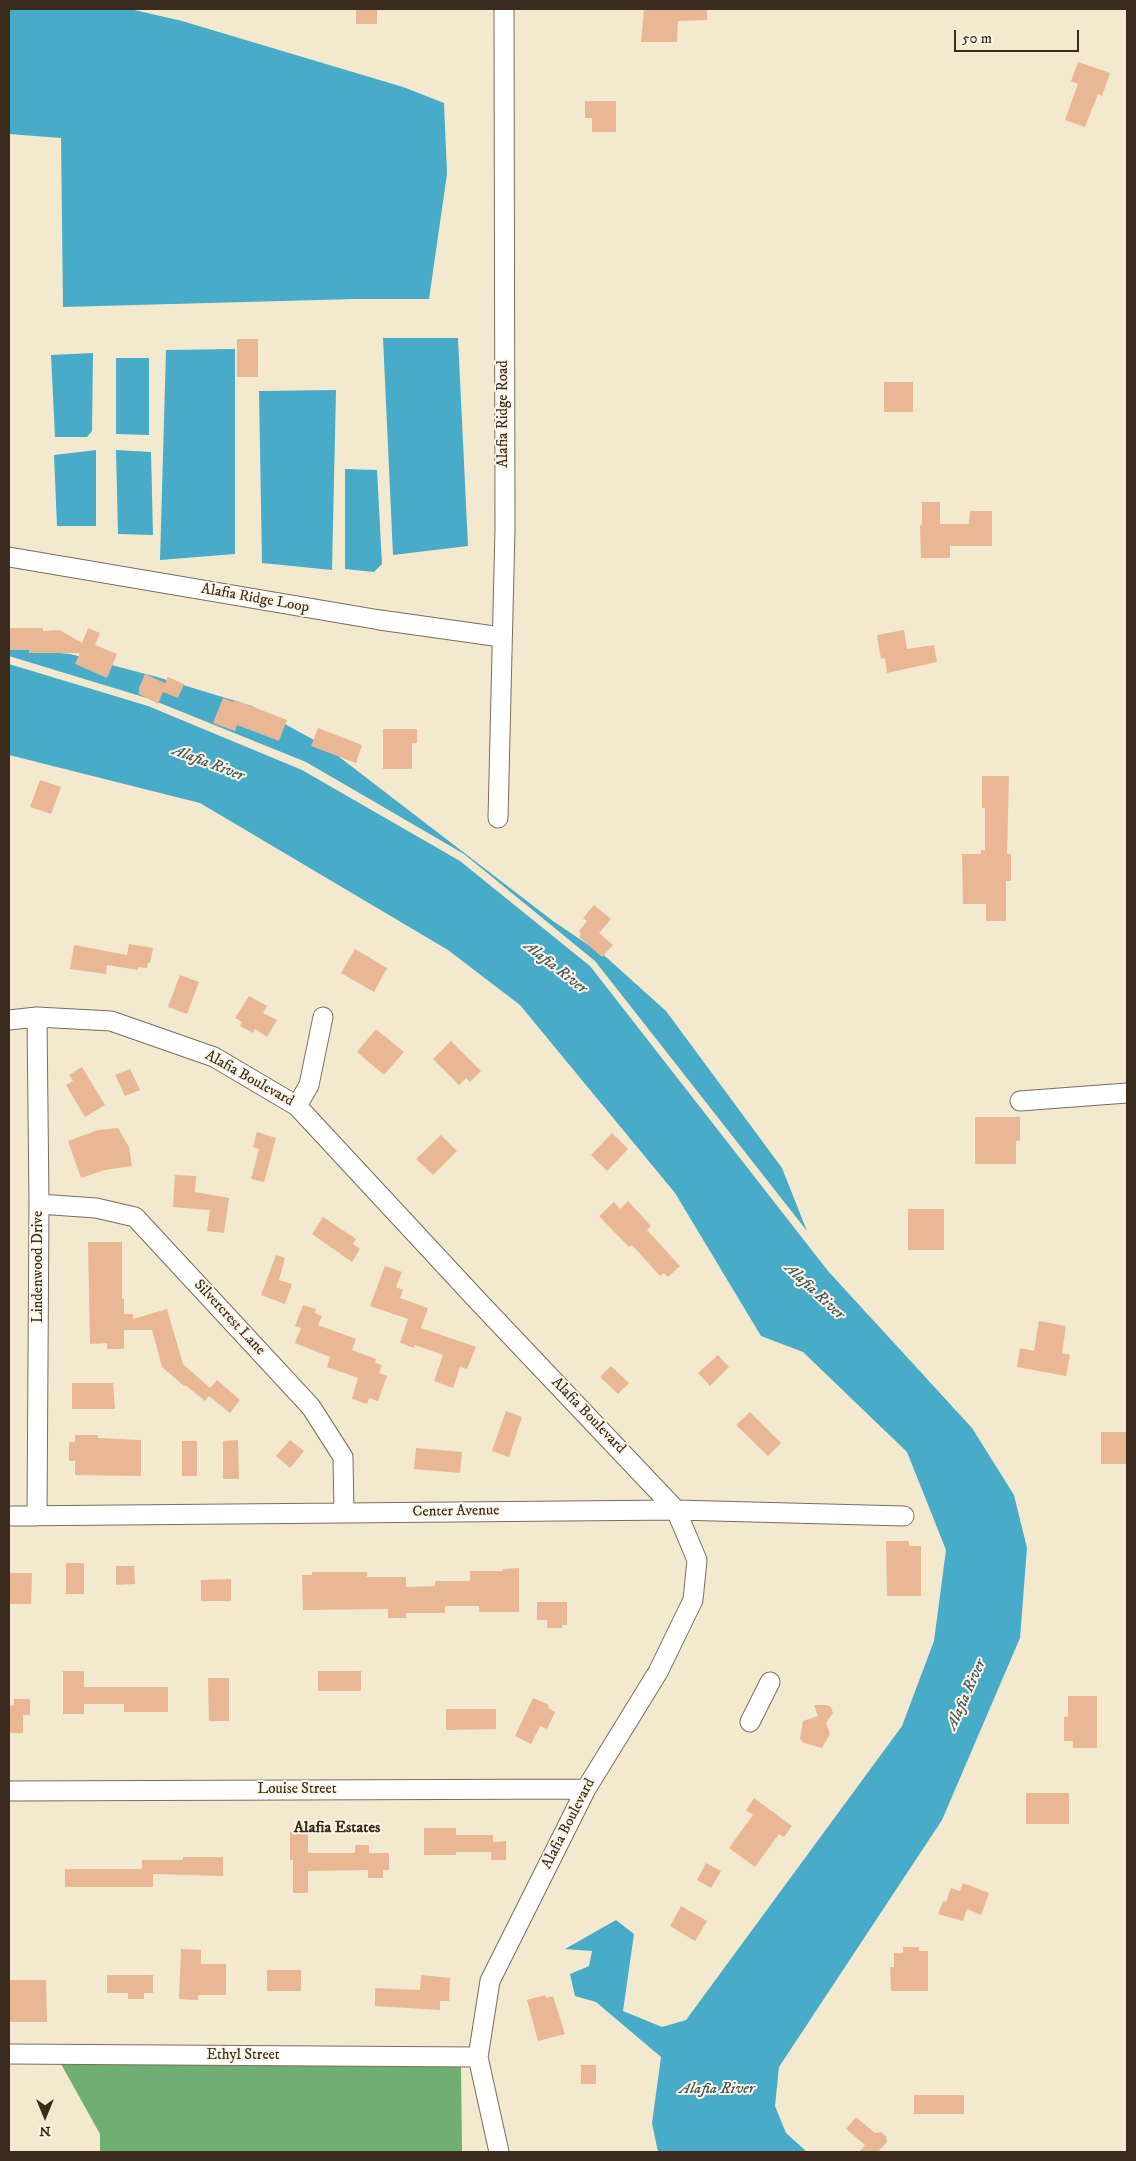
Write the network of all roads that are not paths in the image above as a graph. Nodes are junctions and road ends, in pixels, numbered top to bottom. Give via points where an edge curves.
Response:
1 (504, 9) edge
2 (9, 557) edge
3 (502, 637) junction
4 (498, 818) dead end
5 (323, 1017) dead end
6 (37, 1018) junction
7 (9, 1020) edge
8 (1127, 1093) edge
9 (1020, 1101) dead end
10 (297, 1106) junction
11 (39, 1204) junction
12 (676, 1510) junction
13 (344, 1513) junction
14 (9, 1516) edge
15 (37, 1516) junction
16 (904, 1516) dead end
17 (770, 1682) dead end
18 (750, 1722) dead end
19 (586, 1789) junction
20 (9, 1791) edge
21 (9, 2054) edge
22 (478, 2057) junction
23 (499, 2152) edge

1 - 3 street, Alafia Ridge Road via 505,529
2 - 3 street, Alafia Ridge Loop via 380,620
3 - 4 street, Alafia Ridge Road
5 - 10 street via 309,1085
6 - 7 street, Alafia Boulevard
6 - 10 street, Alafia Boulevard via 111,1020 132,1027 214,1057
6 - 11 street, Lindenwood Drive
8 - 9 street
10 - 12 street, Alafia Boulevard
11 - 13 street, Silvercrest Lane via 96,1208 135,1216 311,1407 343,1457
11 - 15 street, Lindenwood Drive
12 - 13 street, Center Avenue
12 - 16 street, Center Avenue
12 - 19 street, Alafia Boulevard via 697,1560 693,1600 658,1672
13 - 15 street, Center Avenue
14 - 15 street, Center Avenue
17 - 18 street
19 - 20 street, Louise Street
19 - 22 street, Alafia Boulevard via 490,1981
21 - 22 street, Ethyl Street
22 - 23 street

